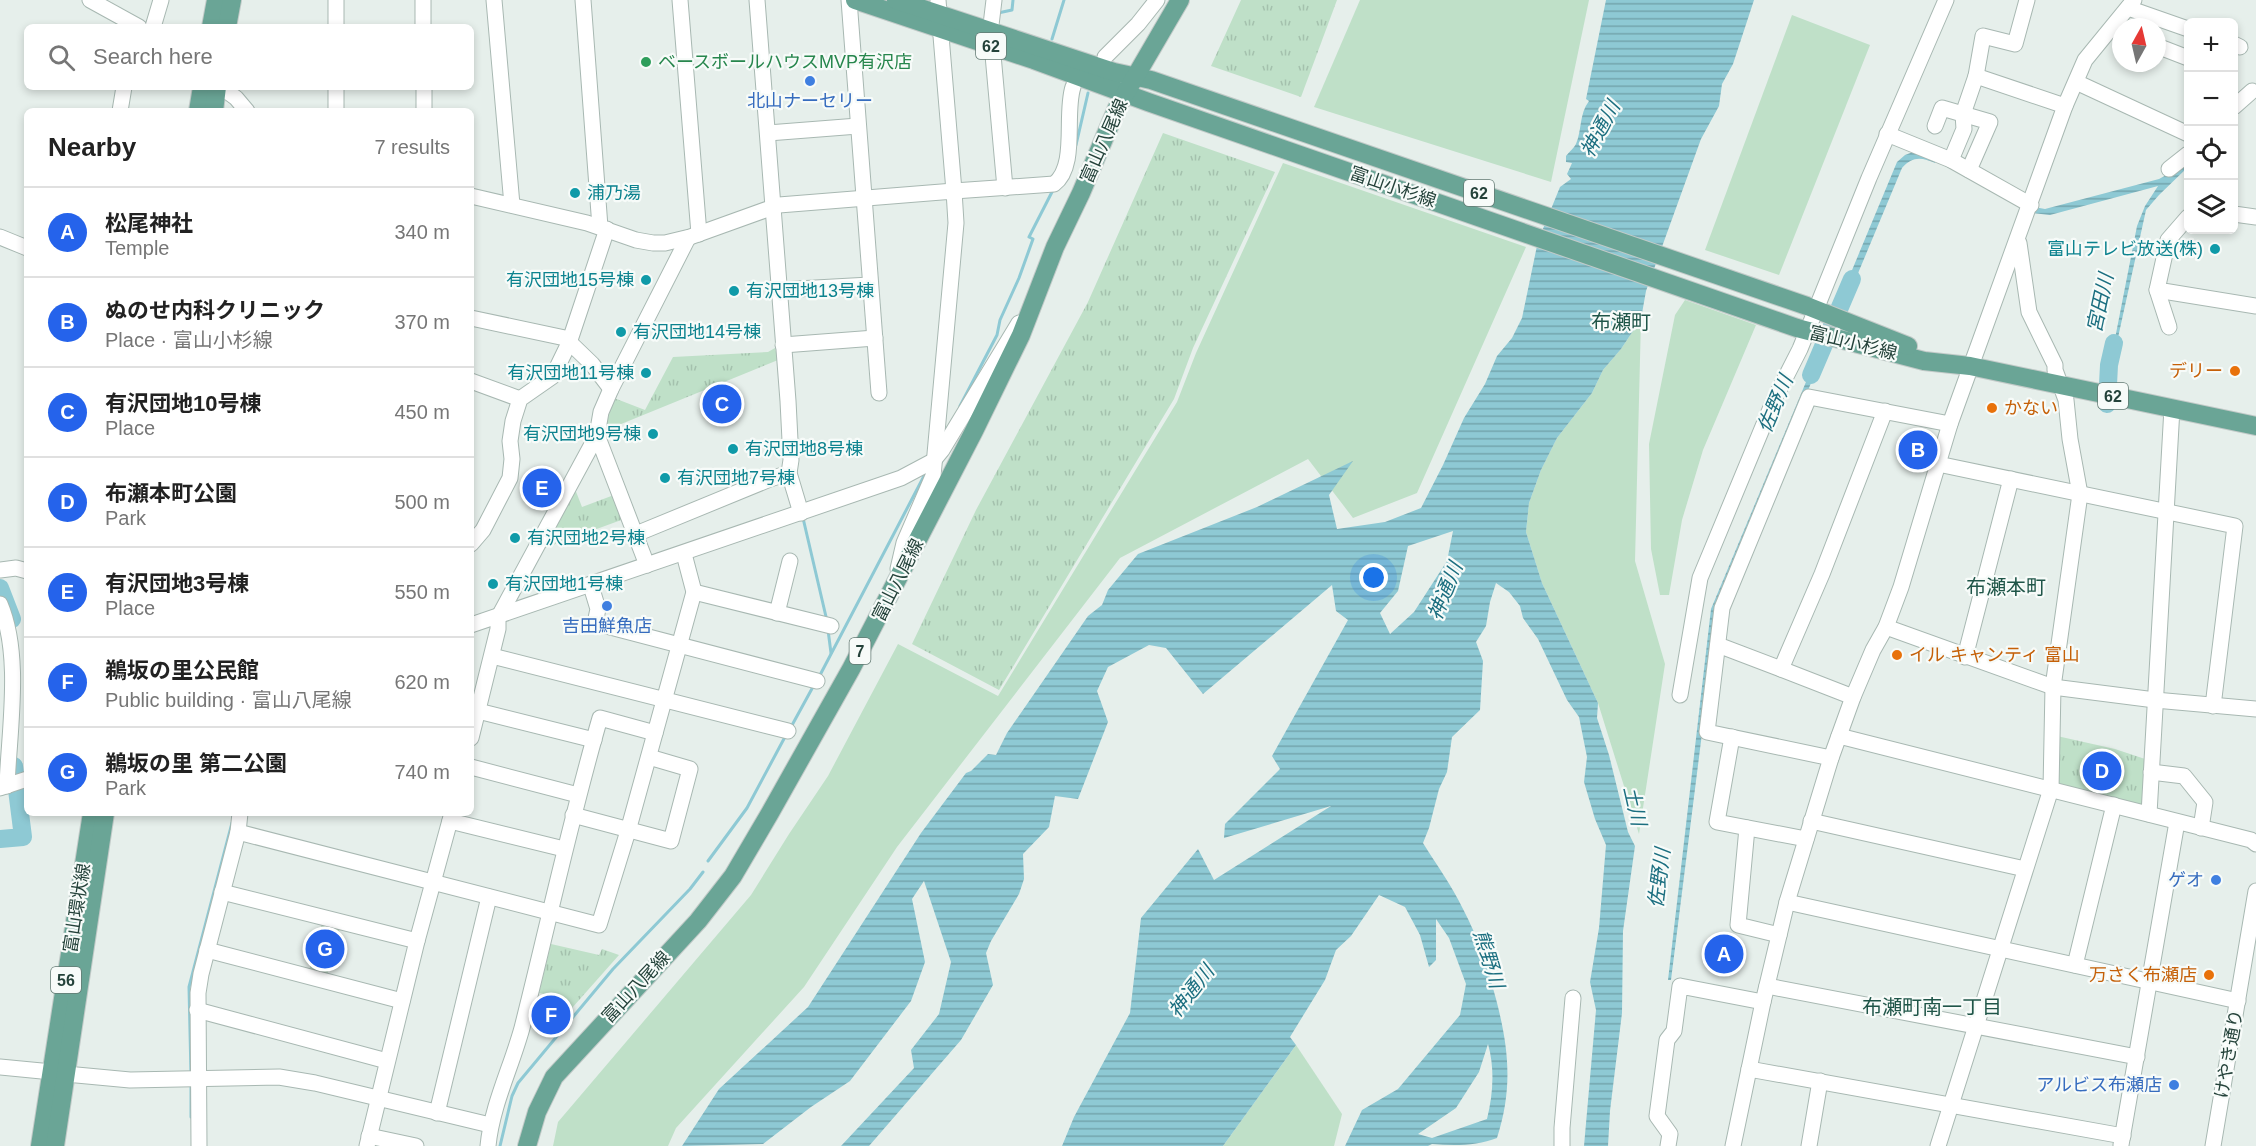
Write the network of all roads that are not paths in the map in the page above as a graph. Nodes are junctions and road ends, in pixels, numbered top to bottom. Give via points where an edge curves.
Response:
1 (90, 0) edge
2 (161, 0) edge
3 (216, 0) edge
4 (232, 0) edge
5 (336, 0) edge
6 (423, 0) edge
7 (494, 0) edge
8 (583, 0) edge
9 (680, 0) edge
10 (757, 0) edge
11 (849, 0) edge
12 (855, 0) edge
13 (896, 0) edge
14 (994, 0) edge
15 (1157, 0) edge
16 (1170, 0) edge
17 (1180, 0) edge
18 (1946, 0) edge
19 (2027, 0) edge
20 (2131, 4) edge
21 (940, 15) edge
22 (2122, 18) edge
23 (134, 24) edge
24 (154, 24) edge
25 (212, 24) edge
26 (228, 24) edge
27 (336, 24) edge
28 (423, 24) edge
29 (991, 25) dead end
30 (2184, 27) edge
31 (2112, 33) edge
32 (1153, 47) junction
33 (2166, 49) edge
34 (993, 55) dead end
35 (2184, 56) edge
36 (1105, 57) dead end
37 (1976, 76) junction
38 (1143, 78) junction
39 (2076, 82) junction
40 (1073, 87) dead end
41 (124, 90) edge
42 (202, 90) edge
43 (218, 90) edge
44 (224, 90) edge
45 (336, 90) edge
46 (424, 90) edge
47 (2252, 91) dead end
48 (1125, 93) junction
49 (2238, 103) edge
50 (2065, 106) junction
51 (120, 108) edge
52 (198, 108) edge
53 (215, 108) edge
54 (244, 108) edge
55 (336, 108) edge
56 (424, 108) edge
57 (1963, 114) junction
58 (858, 126) junction
59 (1935, 126) dead end
60 (2184, 132) edge
61 (768, 133) junction
62 (1887, 134) junction
63 (2184, 157) edge
64 (1951, 160) junction
65 (2169, 169) dead end
66 (1969, 170) junction
67 (1005, 188) junction
68 (954, 191) junction
69 (474, 197) edge
70 (864, 200) junction
71 (512, 205) junction
72 (2031, 205) junction
73 (773, 209) junction
74 (2238, 215) edge
75 (2256, 217) edge
76 (2184, 222) edge
77 (604, 228) junction
78 (694, 236) junction
79 (0, 237) edge
80 (2018, 239) junction
81 (24, 247) edge
82 (870, 285) junction
83 (779, 290) junction
84 (2157, 290) junction
85 (1035, 296) junction
86 (2256, 306) edge
87 (1811, 308) junction
88 (474, 319) edge
89 (2169, 327) dead end
90 (1802, 330) junction
91 (875, 338) junction
92 (569, 343) junction
93 (783, 345) junction
94 (1970, 366) junction
95 (474, 382) edge
96 (2061, 385) junction
97 (611, 389) junction
98 (879, 393) dead end
99 (520, 399) junction
100 (2172, 408) junction
101 (1885, 411) junction
102 (1950, 424) junction
103 (2256, 426) edge
104 (597, 435) junction
105 (933, 461) junction
106 (1938, 464) junction
107 (789, 473) junction
108 (2011, 479) junction
109 (2080, 494) junction
110 (2167, 512) junction
111 (801, 513) junction
112 (636, 534) junction
113 (474, 540) edge
114 (684, 554) junction
115 (790, 561) dead end
116 (647, 565) junction
117 (0, 570) edge
118 (24, 570) edge
119 (591, 586) junction
120 (894, 588) junction
121 (694, 591) junction
122 (1, 608) edge
123 (777, 613) junction
124 (498, 618) junction
125 (474, 621) edge
126 (831, 626) dead end
127 (1886, 627) junction
128 (678, 644) junction
129 (1718, 645) junction
130 (492, 656) junction
131 (1965, 657) junction
132 (1781, 669) junction
133 (5, 673) edge
134 (817, 681) dead end
135 (2053, 687) junction
136 (1680, 695) dead end
137 (1853, 697) junction
138 (665, 699) junction
139 (2156, 700) junction
140 (2213, 706) junction
141 (2256, 709) edge
142 (478, 711) junction
143 (474, 726) edge
144 (788, 731) dead end
145 (655, 733) junction
146 (1839, 736) junction
147 (1732, 737) junction
148 (594, 740) junction
149 (649, 757) junction
150 (1831, 758) junction
151 (474, 768) edge
152 (2151, 772) junction
153 (24, 780) edge
154 (4, 787) edge
155 (2051, 789) junction
156 (578, 795) junction
157 (2114, 805) junction
158 (2149, 814) junction
159 (573, 815) junction
160 (92, 816) edge
161 (104, 816) edge
162 (240, 816) edge
163 (451, 817) edge
164 (1811, 821) junction
165 (2177, 822) junction
166 (1748, 828) junction
167 (2201, 828) junction
168 (628, 831) junction
169 (238, 832) junction
170 (1806, 839) junction
171 (2256, 844) edge
172 (564, 849) junction
173 (2025, 869) junction
174 (432, 883) junction
175 (2256, 891) edge
176 (222, 892) junction
177 (489, 897) junction
178 (1787, 902) junction
179 (549, 913) junction
180 (1779, 935) junction
181 (417, 941) junction
182 (2252, 942) edge
183 (2001, 948) junction
184 (207, 950) junction
185 (2075, 965) junction
186 (2150, 981) junction
187 (1767, 986) junction
188 (1573, 998) dead end
189 (2238, 1000) junction
190 (402, 1001) junction
191 (1763, 1002) junction
192 (197, 1010) junction
193 (1976, 1026) junction
194 (2137, 1057) junction
195 (387, 1061) junction
196 (0, 1068) edge
197 (1749, 1069) junction
198 (59, 1073) junction
199 (199, 1079) junction
200 (1820, 1081) junction
201 (378, 1098) junction
202 (1952, 1104) junction
203 (437, 1113) junction
204 (490, 1125) junction
205 (368, 1141) edge
206 (2122, 1141) edge
207 (40, 1146) edge
208 (55, 1146) edge
209 (199, 1146) edge
210 (416, 1146) edge
211 (488, 1146) edge
212 (527, 1146) edge
213 (1562, 1146) edge
214 (1668, 1146) edge
215 (1733, 1146) edge
216 (1809, 1146) edge
217 (1938, 1146) edge
218 (2213, 1146) edge

1 - 23 street
2 - 24 street
3 - 25 main road
4 - 26 main road
5 - 27 street
6 - 28 street
7 - 71 street
8 - 77 street
9 - 78 street
10 - 61 street
11 - 58 street
12 - 21 main road, 富山小杉線 / 62
13 - 21 main road, 富山小杉線 / 62
14 - 29 street
15 - 36 street
16 - 32 street
17 - 32 main road, 富山八尾線 / 7
18 - 62 street
19 - 37 street via 2015,44 1983,36
20 - 22 street
20 - 30 street
21 - 38 main road, 富山小杉線 / 62
21 - 48 main road, 富山小杉線 / 62
21 - 68 street
31 - 39 street via 2085,60
32 - 38 main road, 富山八尾線 / 7
33 - 35 street
34 - 67 street
37 - 50 street
37 - 57 street
38 - 48 main road, 富山八尾線 / 7
38 - 87 main road, 富山小杉線 / 62
39 - 50 street
39 - 60 street
40 - 67 street via 1068,112 1068,156 1060,179 1054,184
41 - 51 street
42 - 52 main road
43 - 53 main road
44 - 54 street
45 - 55 street
46 - 56 street
47 - 49 street
48 - 85 main road, 富山八尾線 / 7
48 - 90 main road, 富山小杉線 / 62
50 - 72 street
57 - 59 street via 1942,108
57 - 64 street via 1964,129
57 - 66 street via 1990,122
58 - 61 street
58 - 70 street
61 - 73 street
62 - 64 street
62 - 87 street
63 - 65 street
64 - 66 street
66 - 72 street
67 - 68 street
68 - 70 street
68 - 105 street via 955,235
69 - 71 street
70 - 73 street via 780,205
70 - 82 street
71 - 77 street
72 - 80 street
73 - 78 street
73 - 83 street
74 - 75 street
76 - 84 street via 2168,240
77 - 78 street via 652,243
77 - 92 street
78 - 97 street
79 - 81 street
80 - 94 street
80 - 96 street via 2029,312
82 - 83 street
82 - 91 street
83 - 93 street
84 - 86 street
84 - 89 street
85 - 105 street via 957,428
85 - 120 main road, 富山八尾線 / 7 via 1021,335
87 - 90 street
87 - 94 main road, 富山小杉線 / 62 via 1903,345
88 - 92 street via 565,338
90 - 94 main road, 富山小杉線 / 62 via 1924,360
90 - 136 street via 1700,578
91 - 93 street
91 - 98 street
92 - 97 street
92 - 99 street via 553,376
93 - 107 street
94 - 96 main road, 富山小杉線 / 62
94 - 102 street
95 - 99 street
96 - 100 main road, 富山小杉線 / 62
96 - 109 street via 2067,400
97 - 104 street
99 - 113 street via 510,441 510,478
100 - 103 main road, 富山小杉線 / 62
100 - 110 street
101 - 102 street
101 - 129 street via 1809,397 1722,608
101 - 132 street
102 - 106 street
104 - 112 street
104 - 124 street
105 - 111 street via 901,478
105 - 120 street via 933,476 904,543
106 - 108 street
106 - 127 street
107 - 111 street
107 - 112 street
108 - 109 street
108 - 131 street
109 - 110 street
109 - 135 street
110 - 139 street
110 - 140 street via 2235,526
111 - 114 street
112 - 116 street
114 - 116 street
114 - 121 street
115 - 123 street
116 - 119 street
117 - 118 street
119 - 124 street
119 - 128 street via 598,609 596,623
120 - 212 main road, 富山八尾線 / 7 via 733,876 698,921 554,1077 537,1112
121 - 123 street
121 - 128 street
122 - 133 street via 10,638
123 - 126 street
124 - 125 street
124 - 130 street
127 - 131 street
127 - 137 street
128 - 134 street
128 - 138 street
129 - 132 street
129 - 147 street via 1707,732
130 - 138 street
130 - 142 street
131 - 135 street
132 - 137 street
133 - 154 street via 12,705
135 - 139 street
135 - 155 street
137 - 146 street
138 - 144 street
138 - 145 street
139 - 140 street
139 - 152 street
140 - 141 street
142 - 143 street
142 - 148 street
145 - 148 street via 600,718
145 - 149 street
146 - 150 street
146 - 155 street
147 - 150 street
147 - 166 street via 1717,822
148 - 156 street
149 - 168 street
149 - 168 street via 690,769 671,841
150 - 164 street
151 - 156 street
152 - 158 street
152 - 167 street via 2184,776 2205,802
153 - 154 street
155 - 157 street
155 - 173 street
156 - 159 street
157 - 158 street
157 - 185 street
158 - 165 street
159 - 168 street
159 - 172 street
160 - 198 main road, 富山環状線 / 56
161 - 198 main road, 富山環状線 / 56
162 - 169 street
163 - 172 street
163 - 174 street
164 - 170 street
164 - 173 street
165 - 167 street
165 - 186 street
166 - 170 street
166 - 180 street via 1738,925
167 - 171 street
168 - 179 street via 599,925
169 - 174 street
169 - 176 street
170 - 178 street
172 - 179 street
173 - 183 street
174 - 177 street
174 - 181 street
175 - 182 street, けやき通り
176 - 181 street
176 - 184 street
177 - 179 street
177 - 203 street
178 - 180 street
178 - 183 street
179 - 204 street via 521,1031
180 - 187 street
181 - 190 street
182 - 189 street, けやき通り
183 - 185 street
183 - 193 street
184 - 190 street
184 - 192 street
185 - 186 street
186 - 189 street
186 - 194 street
187 - 191 street
187 - 193 street
188 - 213 street
189 - 218 street, けやき通り
190 - 195 street
191 - 197 street
191 - 214 street via 1680,986 1674,1031 1667,1040 1657,1116 1670,1134
192 - 195 street
192 - 199 street
193 - 194 street
193 - 202 street
194 - 206 street
195 - 201 street
196 - 198 street
197 - 200 street
197 - 215 street
198 - 199 street via 130,1080
198 - 207 main road, 富山環状線 / 56
198 - 208 main road, 富山環状線 / 56
199 - 201 street via 279,1077
199 - 209 street
200 - 202 street
200 - 216 street
201 - 203 street
201 - 205 street
202 - 206 street
202 - 217 street
203 - 204 street
204 - 211 street
205 - 210 street

